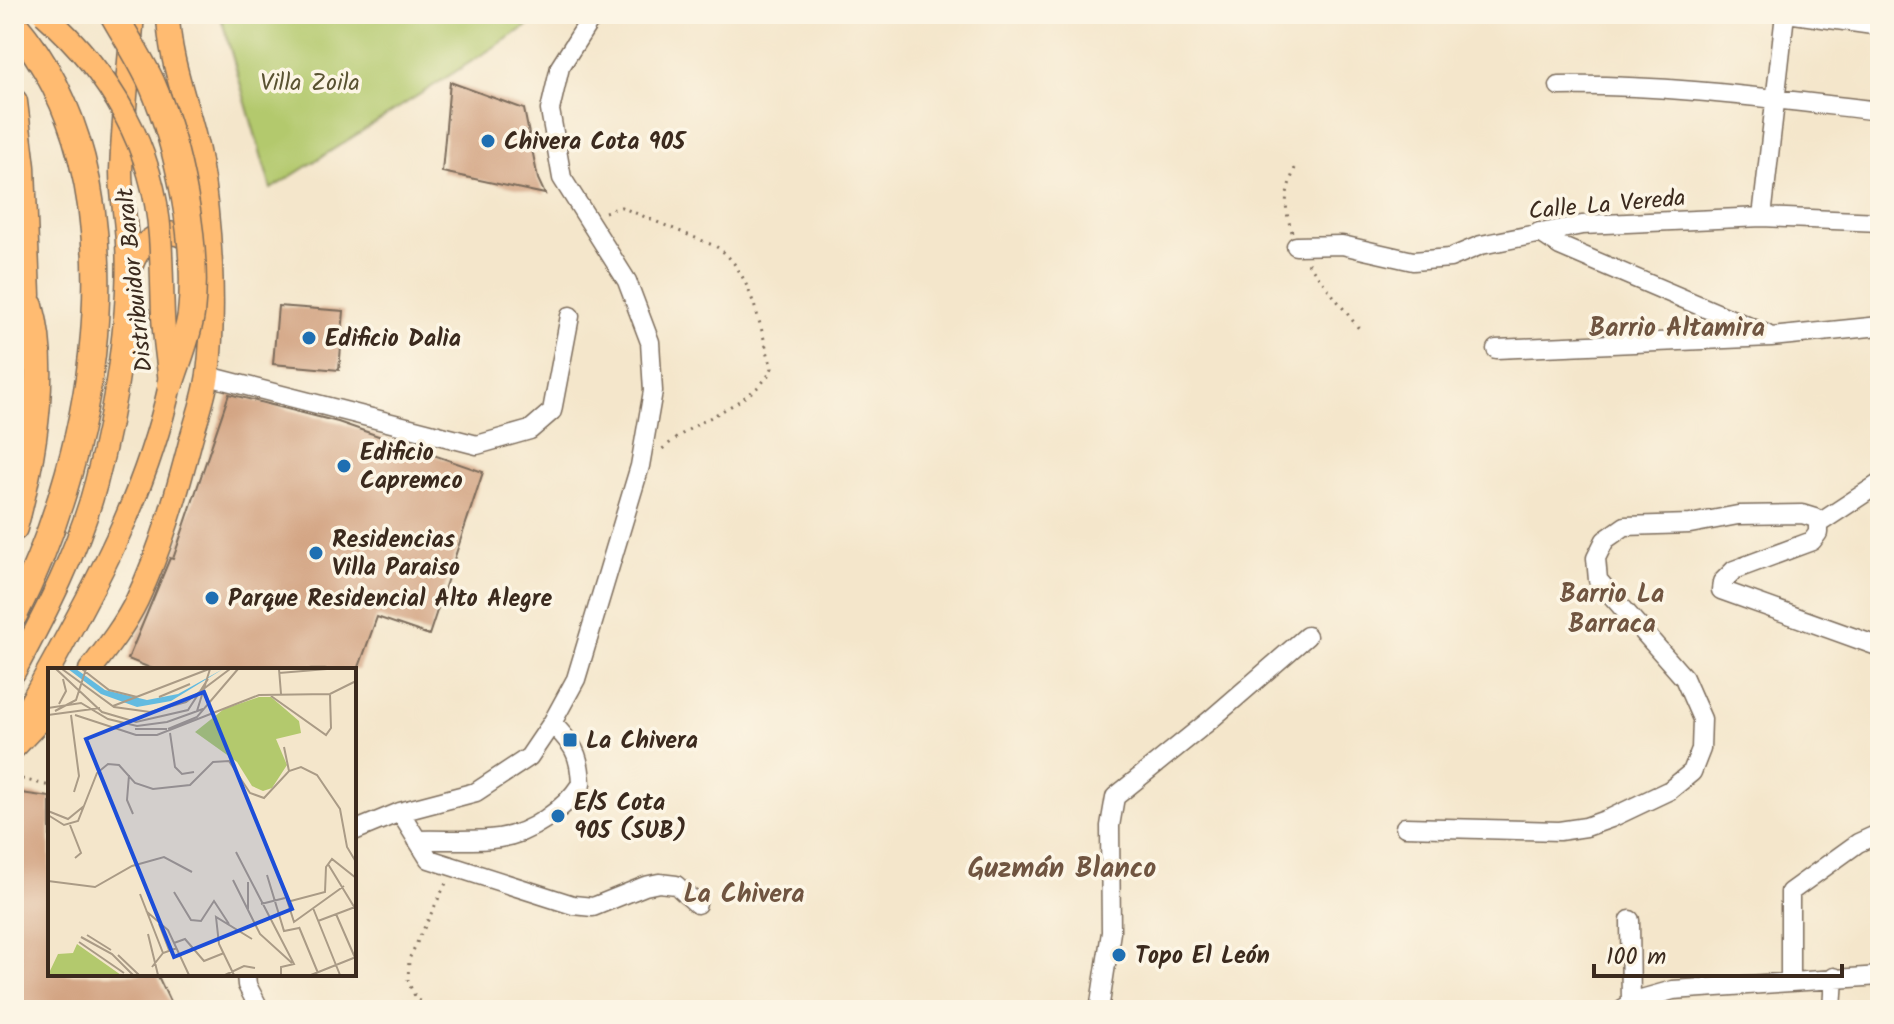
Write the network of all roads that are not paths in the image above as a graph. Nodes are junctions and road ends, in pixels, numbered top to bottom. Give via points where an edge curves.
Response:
1 (44, 14) edge
2 (113, 14) edge
3 (133, 14) edge
4 (168, 14) edge
5 (598, 14) edge
6 (1785, 14) edge
7 (1794, 14) edge
8 (1823, 15) edge
9 (14, 24) edge
10 (1880, 26) edge
11 (1559, 86) dead end
12 (1774, 99) junction
13 (14, 102) edge
14 (1880, 111) edge
15 (1762, 217) junction
16 (1880, 222) edge
17 (1539, 232) junction
18 (1296, 246) dead end
19 (210, 287) junction
20 (126, 292) junction
21 (27, 295) junction
22 (570, 316) dead end
23 (1880, 326) edge
24 (1771, 337) junction
25 (1496, 349) dead end
26 (14, 364) edge
27 (208, 376) junction
28 (170, 385) junction
29 (1880, 483) edge
30 (1818, 524) junction
31 (14, 528) edge
32 (14, 615) edge
33 (1307, 636) dead end
34 (1880, 647) edge
35 (49, 668) edge
36 (92, 668) edge
37 (48, 671) edge
38 (14, 672) edge
39 (48, 712) edge
40 (552, 723) junction
41 (14, 733) edge
42 (14, 748) edge
43 (400, 812) junction
44 (1405, 827) dead end
45 (356, 830) edge
46 (1880, 833) edge
47 (417, 840) junction
48 (697, 904) dead end
49 (1630, 920) dead end
50 (246, 976) edge
51 (1880, 976) edge
52 (1834, 977) junction
53 (1790, 982) junction
54 (1626, 1007) edge
55 (260, 1010) edge
56 (1099, 1010) edge
57 (1832, 1010) edge

1 - 28 main road, Distribuidor Baralt, bridge via 113,91 146,160 160,234
2 - 28 highway, bridge via 169,127 190,230 191,316
3 - 20 main road via 121,171
4 - 19 main road via 199,156
5 - 40 street via 560,67 550,110 562,178 627,281 650,342 653,391 640,466 576,679
6 - 12 street
7 - 8 street
8 - 10 street
9 - 32 highway via 52,79 79,144 94,253 94,313 78,433 47,541
11 - 12 street
12 - 14 street
12 - 15 street
13 - 21 highway
15 - 16 street, Calle La Vereda
15 - 17 street, Calle La Vereda via 1582,225
17 - 18 street, Calle La Vereda via 1450,258 1413,261 1342,245
17 - 24 street via 1560,246
19 - 20 main road via 197,248 169,233 151,237 140,248
19 - 27 main road
20 - 38 main road via 96,485 51,603
21 - 26 highway
21 - 31 highway via 39,359 29,469
22 - 27 street via 552,411 530,430 477,445
23 - 24 street
24 - 25 street
27 - 36 main road via 152,564 136,602
28 - 35 main road, Distribuidor Baralt via 133,507
29 - 30 street
30 - 34 street via 1812,541 1734,570 1721,590
30 - 44 street via 1802,514 1738,515 1690,524 1625,526 1605,540 1596,558 1598,580 1684,678 1702,719 1701,749 1692,772 1670,790 1611,818 1559,831
33 - 56 street via 1115,797 1110,826 1111,932
37 - 41 main road, Distribuidor Baralt
39 - 42 main road
40 - 43 street via 529,757 476,792
40 - 47 street via 573,746 581,771 581,784 565,804 539,822 499,838
43 - 45 street
43 - 47 street
46 - 53 street via 1790,892
47 - 48 street via 429,859 573,905 593,907 659,883 676,885
49 - 54 street
50 - 55 street
51 - 52 street
52 - 53 street
52 - 57 street
53 - 54 street via 1673,990

